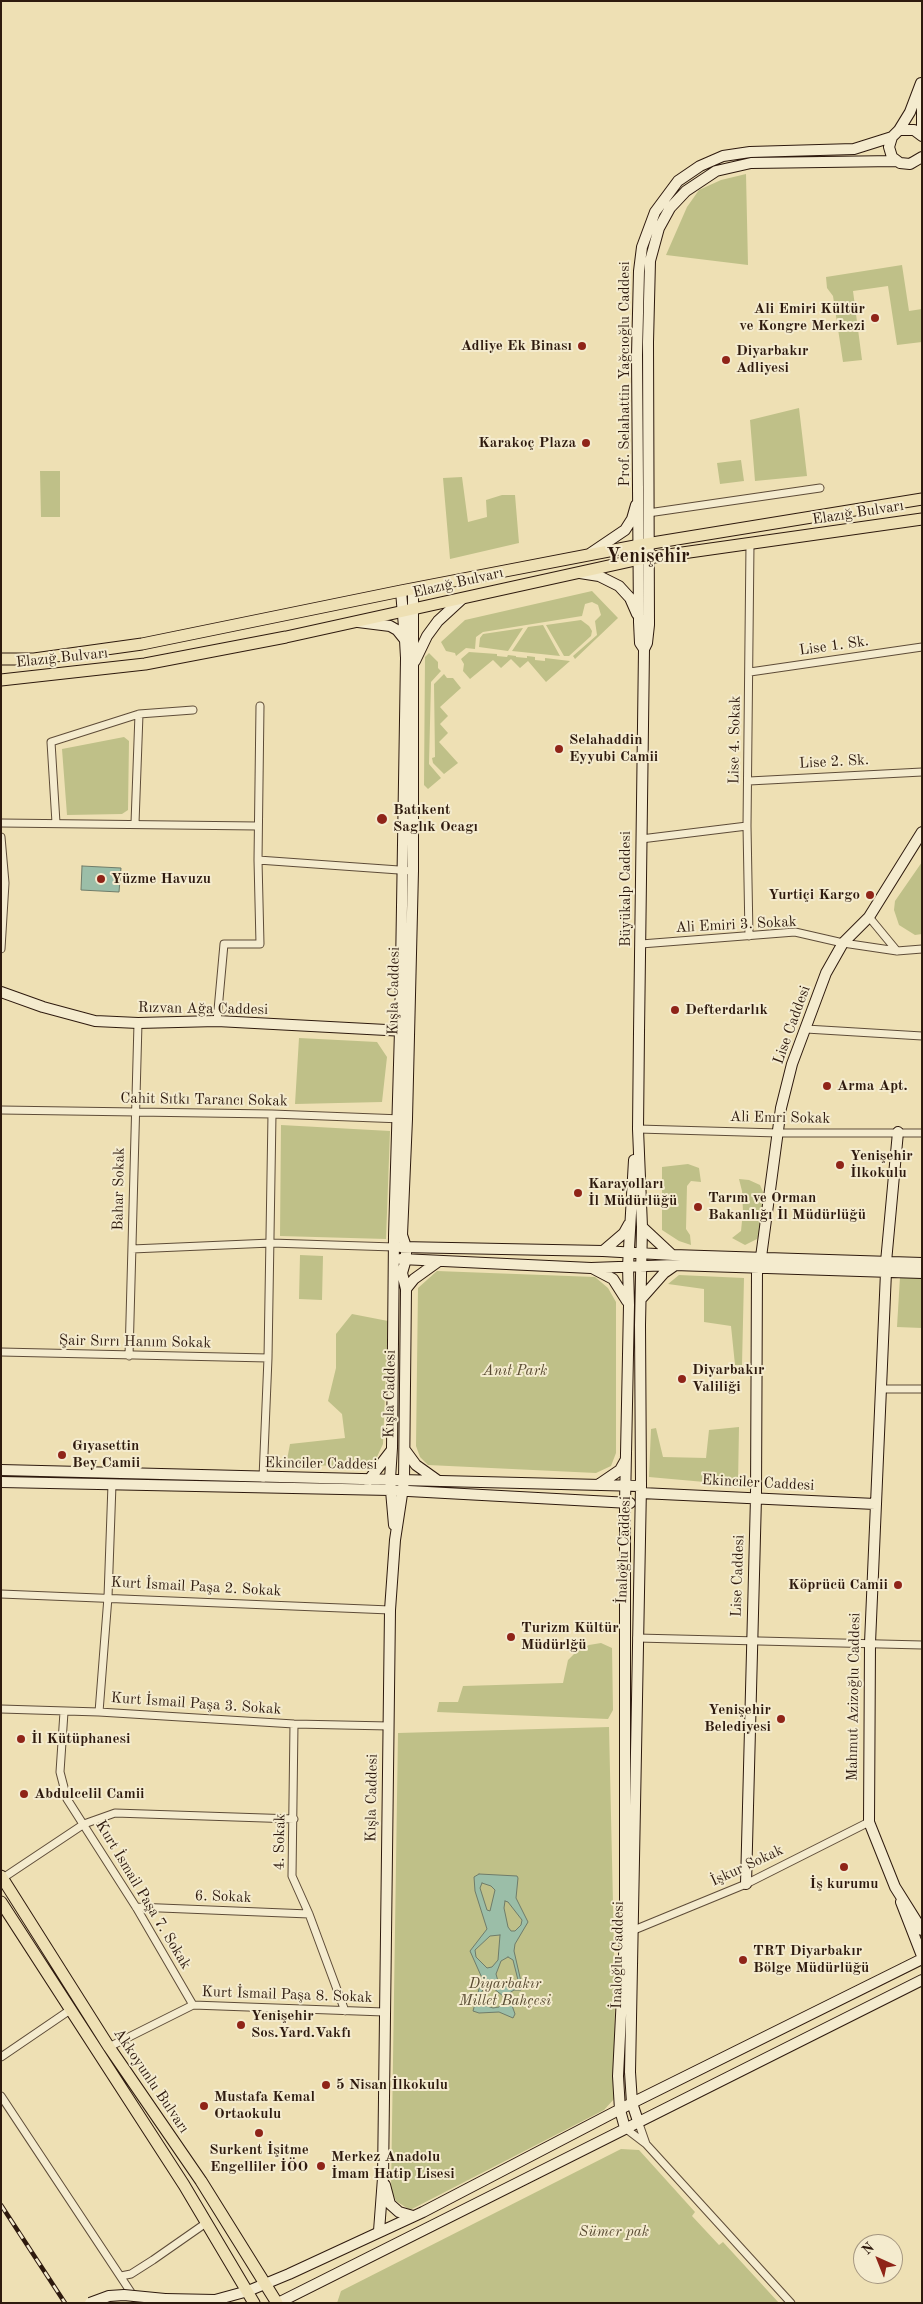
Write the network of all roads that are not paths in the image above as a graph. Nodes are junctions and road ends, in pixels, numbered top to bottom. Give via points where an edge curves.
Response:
1 (921, 83) edge
2 (922, 100) edge
3 (922, 131) edge
4 (895, 134) junction
5 (922, 136) edge
6 (896, 161) junction
7 (920, 161) edge
8 (820, 488) dead end
9 (639, 495) junction
10 (922, 499) edge
11 (648, 513) junction
12 (922, 518) edge
13 (644, 544) junction
14 (750, 544) junction
15 (587, 555) junction
16 (644, 559) junction
17 (577, 572) junction
18 (413, 588) junction
19 (401, 590) junction
20 (463, 598) junction
21 (408, 610) junction
22 (355, 622) junction
23 (640, 622) junction
24 (405, 640) junction
25 (922, 647) edge
26 (644, 649) junction
27 (1, 659) edge
28 (413, 664) junction
29 (750, 672) junction
30 (1, 680) edge
31 (260, 706) dead end
32 (194, 710) dead end
33 (139, 714) junction
34 (922, 772) edge
35 (749, 781) junction
36 (1, 823) edge
37 (56, 823) junction
38 (135, 823) junction
39 (257, 826) junction
40 (747, 826) junction
41 (922, 832) edge
42 (1, 838) edge
43 (642, 839) junction
44 (258, 860) junction
45 (408, 871) junction
46 (3, 883) edge
47 (869, 917) junction
48 (749, 936) junction
49 (843, 943) junction
50 (641, 944) junction
51 (1, 949) edge
52 (922, 949) edge
53 (897, 951) junction
54 (1, 992) edge
55 (217, 1022) junction
56 (138, 1023) junction
57 (806, 1029) junction
58 (404, 1030) junction
59 (922, 1036) edge
60 (1, 1110) edge
61 (135, 1114) junction
62 (272, 1114) junction
63 (402, 1119) junction
64 (638, 1129) junction
65 (898, 1132) junction
66 (778, 1133) junction
67 (922, 1133) edge
68 (631, 1221) junction
69 (642, 1227) junction
70 (271, 1243) junction
71 (394, 1247) junction
72 (406, 1247) junction
73 (132, 1249) junction
74 (603, 1251) junction
75 (629, 1252) junction
76 (640, 1252) junction
77 (761, 1257) junction
78 (394, 1258) junction
79 (406, 1259) junction
80 (674, 1260) junction
81 (439, 1261) junction
82 (922, 1263) edge
83 (628, 1266) junction
84 (642, 1267) junction
85 (886, 1267) junction
86 (591, 1268) junction
87 (757, 1269) junction
88 (922, 1273) edge
89 (406, 1289) junction
90 (641, 1299) junction
91 (629, 1305) junction
92 (1, 1352) edge
93 (129, 1356) junction
94 (268, 1358) junction
95 (882, 1389) junction
96 (922, 1390) edge
97 (392, 1448) junction
98 (404, 1449) junction
99 (626, 1460) junction
100 (1, 1470) edge
101 (263, 1478) junction
102 (390, 1479) junction
103 (368, 1481) junction
104 (1, 1482) edge
105 (440, 1482) junction
106 (112, 1484) junction
107 (598, 1485) junction
108 (404, 1486) junction
109 (626, 1486) junction
110 (390, 1490) junction
111 (641, 1494) junction
112 (756, 1497) junction
113 (624, 1504) junction
114 (875, 1504) junction
115 (395, 1540) junction
116 (1, 1594) edge
117 (108, 1597) junction
118 (390, 1610) junction
119 (637, 1638) junction
120 (750, 1640) junction
121 (870, 1643) junction
122 (922, 1645) edge
123 (1, 1709) edge
124 (64, 1712) junction
125 (99, 1712) junction
126 (294, 1724) junction
127 (389, 1726) junction
128 (294, 1819) junction
129 (869, 1822) junction
130 (84, 1824) junction
131 (2, 1877) edge
132 (746, 1884) junction
133 (895, 1887) junction
134 (1, 1902) edge
135 (136, 1907) junction
136 (309, 1914) junction
137 (634, 1930) junction
138 (922, 1930) edge
139 (922, 1958) edge
140 (922, 1980) edge
141 (194, 2005) junction
142 (70, 2010) junction
143 (345, 2011) junction
144 (384, 2012) junction
145 (109, 2047) junction
146 (1, 2057) edge
147 (1, 2096) edge
148 (632, 2103) junction
149 (620, 2110) junction
150 (638, 2121) junction
151 (625, 2128) junction
152 (646, 2144) junction
153 (383, 2178) junction
154 (413, 2216) junction
155 (206, 2223) junction
156 (379, 2231) junction
157 (121, 2276) junction
158 (266, 2284) junction
159 (248, 2291) junction
160 (90, 2303) edge
161 (138, 2303) edge
162 (254, 2303) edge
163 (277, 2303) edge
164 (791, 2303) edge

1 - 4 street via 910,112
2 - 3 street
4 - 5 street via 914,130
4 - 6 street via 889,147
4 - 9 street, Prof. Selahattin Yağcıoğlu Caddesi via 854,148 723,156 689,173 661,201 646,234 639,271
6 - 7 street, Prof. Selahattin Yağcıoğlu Caddesi via 905,164
6 - 11 street, Prof. Selahattin Yağcıoğlu Caddesi via 739,164 706,177 670,208 654,239 649,273
8 - 11 street
9 - 13 street, Prof. Selahattin Yağcıoğlu Caddesi
9 - 15 street via 625,530
10 - 13 main road, Elazığ Bulvarı
11 - 13 street, Prof. Selahattin Yağcıoğlu Caddesi
12 - 14 main road, Elazığ Bulvarı
13 - 15 main road, Elazığ Bulvarı
13 - 16 street, Büyükalp Caddesi
14 - 16 main road, Elazığ Bulvarı
14 - 29 street, Lise 4. Sokak
15 - 18 main road, Elazığ Bulvarı
16 - 17 main road, Elazığ Bulvarı
16 - 23 street, Büyükalp Caddesi
16 - 26 street, Büyükalp Caddesi via 649,626
17 - 20 main road, Elazığ Bulvarı
17 - 23 street via 599,576 619,586 630,598
18 - 19 main road, Elazığ Bulvarı
18 - 21 street, Kışla Caddesi
19 - 21 street
19 - 27 main road, Elazığ Bulvarı via 142,644 34,659
20 - 21 main road, Elazığ Bulvarı
20 - 28 street via 438,621
21 - 22 main road, Elazığ Bulvarı
21 - 24 street
21 - 28 street, Kışla Caddesi
22 - 24 street via 390,626
22 - 30 main road, Elazığ Bulvarı via 145,664
23 - 26 street, Büyükalp Caddesi via 640,643
24 - 45 street
25 - 29 street, Lise 1. Sk.
26 - 43 street, Büyükalp Caddesi
28 - 45 street, Kışla Caddesi
29 - 35 street, Lise 4. Sokak
31 - 39 street
32 - 33 street
33 - 37 street via 51,742
33 - 38 street
34 - 35 street, Lise 2. Sk.
35 - 40 street, Lise 4. Sokak
36 - 37 street
37 - 38 street
38 - 39 street
39 - 44 street
40 - 43 street
40 - 48 street, Lise 4. Sokak
41 - 47 street, Lise Caddesi
42 - 46 street
43 - 50 street, Büyükalp Caddesi
44 - 45 street
44 - 55 street via 260,944 224,944
45 - 58 street, Kışla Caddesi
46 - 51 street
47 - 49 street, Lise Caddesi
47 - 53 street
48 - 49 street, Ali Emiri 3. Sokak via 795,932
48 - 50 street, Ali Emiri 3. Sokak
49 - 53 street, Ali Emiri 3. Sokak
49 - 57 street, Lise Caddesi via 826,973
50 - 64 street, Büyükalp Caddesi
52 - 53 street, Ali Emiri 3. Sokak
54 - 56 street, Rızvan Ağa Caddesi via 95,1020
55 - 56 street, Rızvan Ağa Caddesi
55 - 58 street, Rızvan Ağa Caddesi
56 - 61 street, Bahar Sokak
57 - 59 street
57 - 66 street, Lise Caddesi via 792,1064
58 - 63 street, Kışla Caddesi
60 - 61 street, Cahit Sıtkı Tarancı Sokak
61 - 62 street, Cahit Sıtkı Tarancı Sokak
61 - 73 street, Bahar Sokak
62 - 63 street, Cahit Sıtkı Tarancı Sokak
62 - 70 street
63 - 71 street
63 - 72 street, Kışla Caddesi via 402,1235
64 - 66 street, Ali Emri Sokak
64 - 68 street, İnaloğlu Caddesi
64 - 69 street, İnaloğlu Caddesi
65 - 66 street, Ali Emri Sokak
65 - 67 street, Ali Emri Sokak
65 - 85 street, Mahmut Azizoğlu Caddesi
66 - 77 street, Lise Caddesi
68 - 74 street via 624,1233
68 - 75 street, İnaloğlu Caddesi
69 - 76 street, İnaloğlu Caddesi
69 - 80 street
70 - 71 street
70 - 73 street
70 - 94 street
71 - 72 street
71 - 78 street
72 - 74 street
72 - 79 street, Kışla Caddesi
73 - 93 street, Bahar Sokak
74 - 75 street
75 - 76 street
75 - 83 street, İnaloğlu Caddesi
76 - 80 street
76 - 84 street, İnaloğlu Caddesi
77 - 80 street
77 - 85 street
78 - 79 street
78 - 97 street
79 - 81 street
79 - 89 street, Kışla Caddesi via 402,1274
80 - 84 street
80 - 87 street
80 - 90 street
81 - 86 street
81 - 89 street
82 - 85 street
83 - 84 street
83 - 86 street
83 - 91 street, İnaloğlu Caddesi
84 - 90 street, İnaloğlu Caddesi
85 - 87 street
85 - 88 street
85 - 95 street, Mahmut Azizoğlu Caddesi
86 - 91 street via 613,1279
87 - 112 street, Lise Caddesi
89 - 98 street, Kışla Caddesi
90 - 111 street, İnaloğlu Caddesi
91 - 99 street, İnaloğlu Caddesi
92 - 93 street, Şair Sırrı Hanım Sokak
93 - 94 street, Şair Sırrı Hanım Sokak
94 - 101 street
95 - 96 street
95 - 114 street, Mahmut Azizoğlu Caddesi
97 - 102 street
97 - 103 street
98 - 105 street via 421,1469
98 - 108 street, Kışla Caddesi
99 - 107 street via 620,1470
99 - 109 street, İnaloğlu Caddesi
100 - 101 street, Ekinciler Caddesi
101 - 103 street, Ekinciler Caddesi
102 - 103 street, Ekinciler Caddesi
102 - 108 street, Ekinciler Caddesi
102 - 110 street
104 - 106 street, Ekinciler Caddesi
105 - 107 street, Ekinciler Caddesi
105 - 108 street, Ekinciler Caddesi
106 - 110 street, Ekinciler Caddesi
106 - 117 street
107 - 109 street, Ekinciler Caddesi
108 - 110 street, Ekinciler Caddesi
108 - 113 street, Ekinciler Caddesi
108 - 115 street, Kışla Caddesi
109 - 111 street, Ekinciler Caddesi
109 - 113 street, İnaloğlu Caddesi
110 - 115 street
111 - 112 street, Ekinciler Caddesi
111 - 113 street, Ekinciler Caddesi
111 - 119 street, İnaloğlu Caddesi
112 - 114 street, Ekinciler Caddesi
112 - 120 street, Lise Caddesi
113 - 149 street, İnaloğlu Caddesi via 625,1935 618,2076
114 - 121 street, Mahmut Azizoğlu Caddesi
115 - 118 street, Kışla Caddesi
116 - 117 street, Kurt İsmail Paşa 2. Sokak
117 - 118 street, Kurt İsmail Paşa 2. Sokak
117 - 125 street
118 - 127 street, Kışla Caddesi
119 - 120 street
119 - 137 street, İnaloğlu Caddesi
120 - 121 street
120 - 132 street, Lise Caddesi
121 - 122 street
121 - 129 street, Mahmut Azizoğlu Caddesi
123 - 124 street, Kurt İsmail Paşa 3. Sokak
124 - 125 street, Kurt İsmail Paşa 3. Sokak
124 - 130 street, Kurt İsmail Paşa 7. Sokak via 60,1772 67,1799
125 - 126 street, Kurt İsmail Paşa 3. Sokak
126 - 127 street, Kurt İsmail Paşa 3. Sokak
126 - 128 street, 4. Sokak
127 - 144 street, Kışla Caddesi
128 - 130 street via 114,1813
128 - 136 street, 4. Sokak via 292,1876
129 - 132 street, İşkur Sokak
129 - 133 street, Mahmut Azizoğlu Caddesi
130 - 131 street
130 - 135 street, Kurt İsmail Paşa 7. Sokak
131 - 145 main road, Akkoyunlu Bulvarı
132 - 137 street, İşkur Sokak
133 - 138 street, Mahmut Azizoğlu Caddesi
133 - 139 street
134 - 142 main road, Akkoyunlu Bulvarı
135 - 136 street, 6. Sokak
135 - 141 street, Kurt İsmail Paşa 7. Sokak
136 - 143 street, 4. Sokak
137 - 148 street, İnaloğlu Caddesi
139 - 148 street
140 - 150 street
141 - 143 street, Kurt İsmail Paşa 8. Sokak
141 - 145 street, Kurt İsmail Paşa 8. Sokak
142 - 146 street
142 - 155 main road, Akkoyunlu Bulvarı
143 - 144 street, Kurt İsmail Paşa 8. Sokak
144 - 153 street, Kışla Caddesi
145 - 158 main road, Akkoyunlu Bulvarı
147 - 157 street
148 - 149 street
148 - 150 street, İnaloğlu Caddesi
149 - 151 street, İnaloğlu Caddesi
149 - 154 street
150 - 151 street
150 - 152 street
151 - 152 street
151 - 163 street
152 - 164 street
153 - 154 street via 390,2204 399,2212
153 - 156 street, Kışla Caddesi
154 - 156 street
155 - 157 street via 131,2274
155 - 159 main road, Akkoyunlu Bulvarı
156 - 158 street
157 - 161 street
158 - 159 street
158 - 163 main road, Akkoyunlu Bulvarı
159 - 160 street, bridge via 215,2300 124,2295
159 - 162 main road, Akkoyunlu Bulvarı

